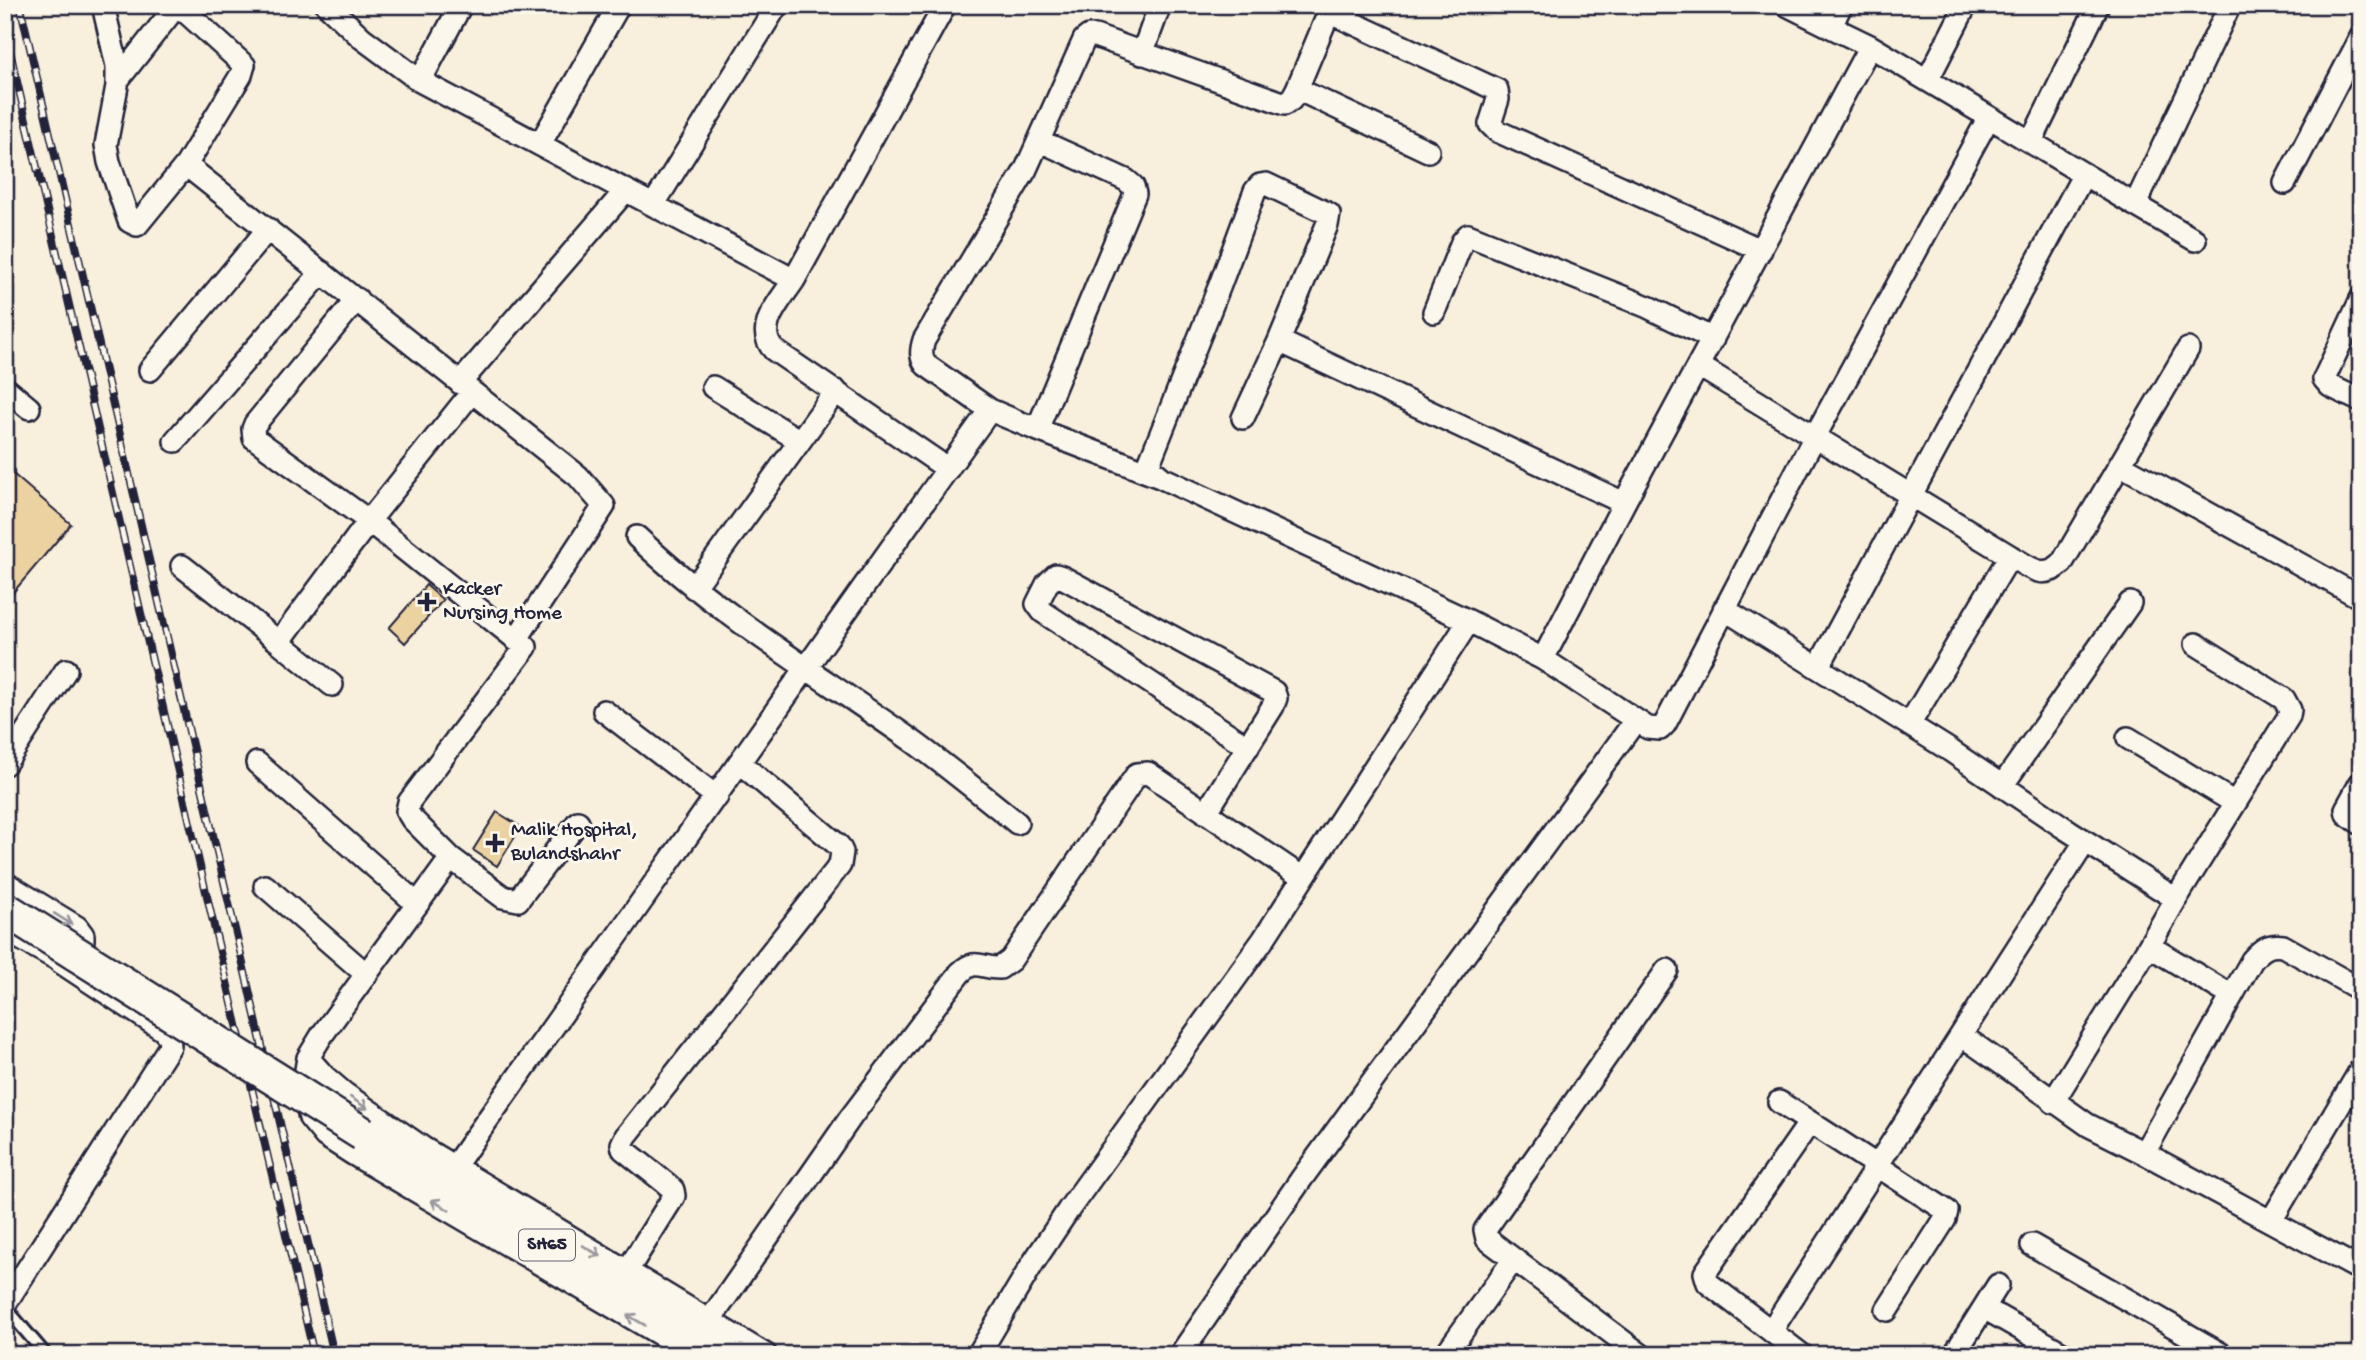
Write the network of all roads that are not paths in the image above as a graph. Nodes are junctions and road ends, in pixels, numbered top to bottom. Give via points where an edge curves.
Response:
1 (103, 5) edge
2 (178, 5) edge
3 (327, 5) edge
4 (461, 5) edge
5 (619, 5) edge
6 (777, 5) edge
7 (945, 5) edge
8 (1160, 5) edge
9 (1787, 5) edge
10 (1841, 5) edge
11 (1966, 5) edge
12 (2098, 5) edge
13 (2230, 5) edge
14 (1330, 9) edge
15 (1831, 27) junction
16 (2361, 37) edge
17 (1870, 46) junction
18 (1142, 54) junction
19 (1928, 79) junction
20 (117, 81) junction
21 (420, 81) junction
22 (1297, 89) junction
23 (1989, 117) junction
24 (1040, 141) junction
25 (2031, 142) junction
26 (540, 144) junction
27 (1428, 151) dead end
28 (186, 166) junction
29 (2084, 174) junction
30 (2285, 183) dead end
31 (626, 190) junction
32 (654, 204) junction
33 (2135, 205) junction
34 (268, 229) junction
35 (2195, 240) dead end
36 (1761, 250) junction
37 (322, 272) junction
38 (794, 280) junction
39 (357, 299) junction
40 (2361, 299) edge
41 (1434, 312) dead end
42 (1713, 339) junction
43 (1279, 341) junction
44 (2188, 349) dead end
45 (1699, 366) junction
46 (150, 370) dead end
47 (466, 387) junction
48 (713, 387) dead end
49 (5, 388) edge
50 (836, 391) junction
51 (2361, 401) edge
52 (29, 408) dead end
53 (990, 410) junction
54 (1243, 418) dead end
55 (1033, 428) junction
56 (1814, 438) junction
57 (175, 441) dead end
58 (800, 441) junction
59 (2121, 465) junction
60 (948, 469) junction
61 (1162, 478) junction
62 (1911, 497) junction
63 (1624, 503) junction
64 (369, 521) junction
65 (637, 537) dead end
66 (2010, 556) junction
67 (182, 566) dead end
68 (694, 588) junction
69 (2361, 598) edge
70 (2130, 603) dead end
71 (1724, 608) junction
72 (1469, 621) junction
73 (516, 640) junction
74 (279, 642) junction
75 (2196, 644) dead end
76 (1543, 659) junction
77 (1819, 666) junction
78 (805, 667) junction
79 (66, 670) dead end
80 (332, 685) dead end
81 (604, 711) dead end
82 (1635, 721) junction
83 (1909, 725) junction
84 (2128, 738) dead end
85 (1248, 747) junction
86 (740, 763) junction
87 (5, 764) edge
88 (257, 764) dead end
89 (2361, 782) edge
90 (2002, 786) junction
91 (716, 797) junction
92 (2235, 803) junction
93 (1206, 813) junction
94 (578, 822) dead end
95 (1017, 822) dead end
96 (2361, 824) edge
97 (2085, 842) junction
98 (451, 858) junction
99 (1303, 878) junction
100 (5, 883) edge
101 (265, 886) dead end
102 (2176, 899) junction
103 (417, 904) junction
104 (5, 909) edge
105 (5, 930) edge
106 (2149, 946) junction
107 (60, 962) junction
108 (1667, 970) dead end
109 (366, 974) junction
110 (2361, 990) edge
111 (2232, 996) junction
112 (1961, 1035) junction
113 (308, 1058) junction
114 (2361, 1069) edge
115 (1779, 1102) dead end
116 (2053, 1102) junction
117 (1810, 1122) junction
118 (2144, 1153) junction
119 (1877, 1164) junction
120 (454, 1167) junction
121 (2271, 1221) junction
122 (2032, 1245) dead end
123 (1514, 1259) junction
124 (2361, 1270) edge
125 (627, 1272) junction
126 (1998, 1285) dead end
127 (5, 1306) edge
128 (1984, 1308) junction
129 (1887, 1310) dead end
130 (710, 1320) junction
131 (1771, 1331) junction
132 (46, 1355) edge
133 (695, 1355) edge
134 (731, 1355) edge
135 (766, 1355) edge
136 (978, 1355) edge
137 (1180, 1355) edge
138 (1445, 1355) edge
139 (1642, 1355) edge
140 (1802, 1355) edge
141 (1954, 1355) edge
142 (2066, 1355) edge
143 (2223, 1355) edge

1 - 20 street
2 - 20 street
2 - 28 street via 244,65
3 - 21 street
4 - 21 street
5 - 26 street
6 - 32 street
7 - 38 street
8 - 18 street
9 - 15 street
10 - 15 street
11 - 19 street
12 - 25 street
13 - 33 street
14 - 22 street
14 - 36 street via 1497,90 1490,124 1497,131
15 - 17 street
16 - 30 street
17 - 19 street
17 - 36 street
18 - 22 street via 1278,103 1292,100
18 - 24 street via 1095,36 1084,40
19 - 23 street
20 - 28 street via 106,145 132,225 137,225
21 - 26 street
22 - 27 street
23 - 25 street
23 - 56 street
24 - 53 street via 921,349 926,365
24 - 55 street via 1126,180 1135,194 1041,420
25 - 29 street
26 - 31 street
28 - 34 street
29 - 33 street
29 - 62 street
31 - 32 street
31 - 47 street
32 - 38 street
33 - 35 street
34 - 37 street
34 - 46 street
36 - 42 street
37 - 39 street
37 - 57 street
38 - 50 street via 769,319 768,343
39 - 47 street
39 - 64 street via 255,424 252,434
40 - 51 street via 2324,379
41 - 42 street via 1468,235 1648,307
42 - 45 street
43 - 54 street
43 - 61 street via 1329,214 1266,184 1255,191 1150,461 1150,468
43 - 63 street
44 - 59 street
45 - 56 street
45 - 63 street
47 - 64 street
47 - 73 street via 578,476 604,506
48 - 58 street
49 - 52 street
50 - 58 street
50 - 60 street
53 - 55 street
53 - 60 street
55 - 61 street
56 - 62 street
56 - 71 street
58 - 68 street
59 - 66 street via 2054,570 2038,571
59 - 69 street
60 - 78 street
61 - 72 street
62 - 66 street
62 - 77 street
63 - 76 street
64 - 73 street
64 - 74 street
65 - 68 street
66 - 83 street
67 - 74 street
68 - 78 street
70 - 90 street
71 - 77 street
71 - 82 street via 1665,724 1654,730
72 - 76 street
72 - 99 street
73 - 98 street via 526,647 409,802 407,811 412,819
74 - 80 street
75 - 92 street via 2284,699 2290,709
76 - 82 street
77 - 83 street
78 - 86 street
78 - 95 street via 913,741
79 - 87 street
81 - 91 street
82 - 137 street
83 - 90 street
84 - 92 street
85 - 85 street via 1273,706 1274,692 1062,577 1051,579 1037,604 1044,612
85 - 93 street
86 - 91 street
86 - 125 street via 839,846 842,858 626,1136 623,1149 668,1185 674,1196
88 - 103 street
89 - 96 street via 2346,808
90 - 97 street
91 - 120 street
92 - 102 street
93 - 99 street
93 - 130 street via 1148,773 1137,774 1011,960 1000,968 977,963 960,973 850,1117
94 - 98 street via 518,900 503,897
97 - 102 street
97 - 112 street
98 - 103 street
99 - 136 street via 1233,985 1069,1209
100 -> 107 street via 83,935 70,962
101 - 109 street
102 - 106 street
103 - 109 street
104 - 134 main road, SH65, bridge via 363,1134
105 - 107 street
106 - 111 street
106 - 116 street
107 - 127 street via 163,1030 170,1046
108 - 123 street via 1487,1225 1488,1239
109 - 113 street
110 - 111 street via 2283,946 2273,945 2252,960
111 - 118 street
112 - 116 street
112 - 119 street
113 -> 120 street via 345,1094
133 -> 113 street via 325,1136 310,1118 303,1088
114 - 121 street
115 - 117 street
116 - 118 street
117 - 119 street
117 - 131 street via 1705,1273 1708,1283
118 - 121 street
119 - 129 street via 1947,1215
119 - 131 street
120 -> 125 street
121 - 124 street
122 - 143 street
123 - 138 street
123 - 139 street
125 - 130 street
126 - 128 street
127 - 132 lane
128 - 141 street
128 - 142 street
130 - 135 street
131 - 140 street

